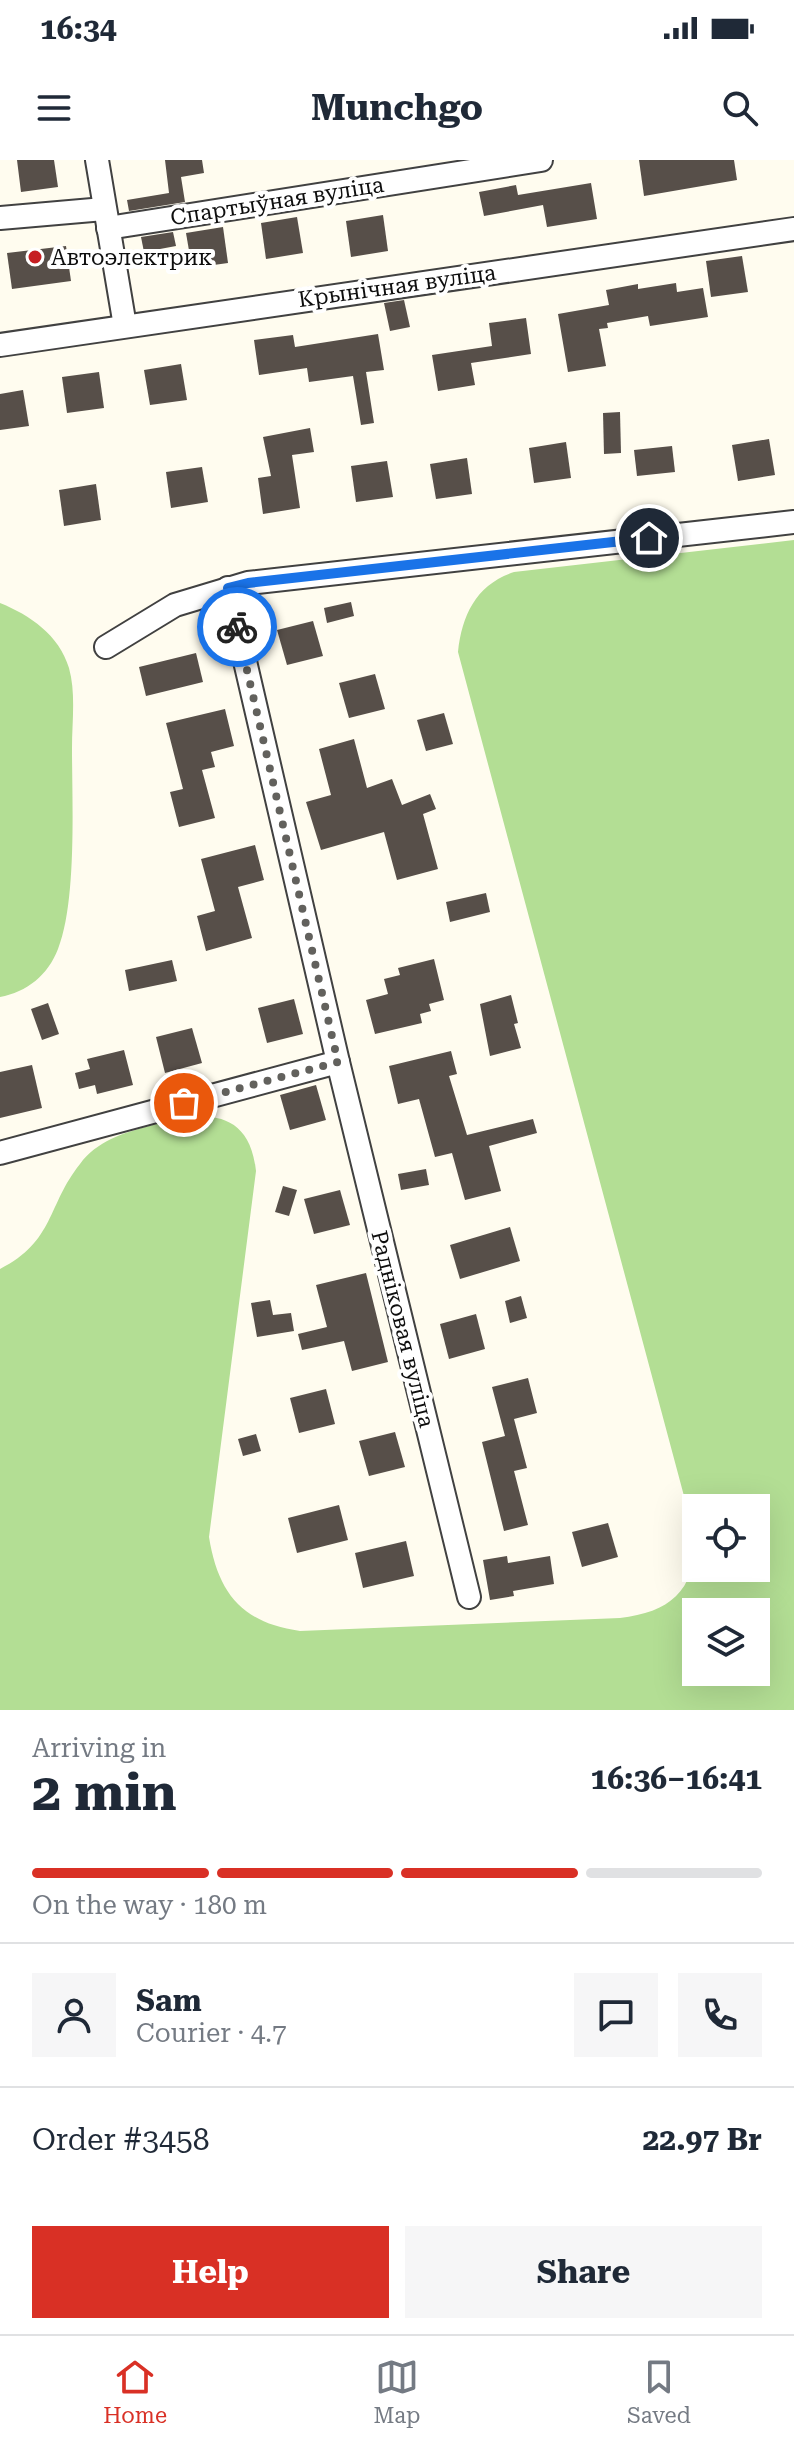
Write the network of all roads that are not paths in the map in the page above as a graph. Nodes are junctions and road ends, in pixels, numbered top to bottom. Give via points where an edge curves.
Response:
1 (97, 160) edge
2 (541, 160) edge
3 (0, 218) edge
4 (106, 218) junction
5 (794, 229) edge
6 (125, 326) junction
7 (0, 345) edge
8 (794, 522) edge
9 (228, 588) junction
10 (106, 647) dead end
11 (338, 1062) junction
12 (0, 1153) edge
13 (469, 1597) dead end

1 - 4 street
2 - 4 street, Спартыўная вуліца
3 - 4 street, Спартыўная вуліца
4 - 6 street
5 - 6 street, Крынічная вуліца
6 - 7 street, Крынічная вуліца
8 - 9 street
9 - 10 street via 175,605
9 - 11 street, Радніковая вуліца
11 - 12 street
11 - 13 street, Радніковая вуліца

